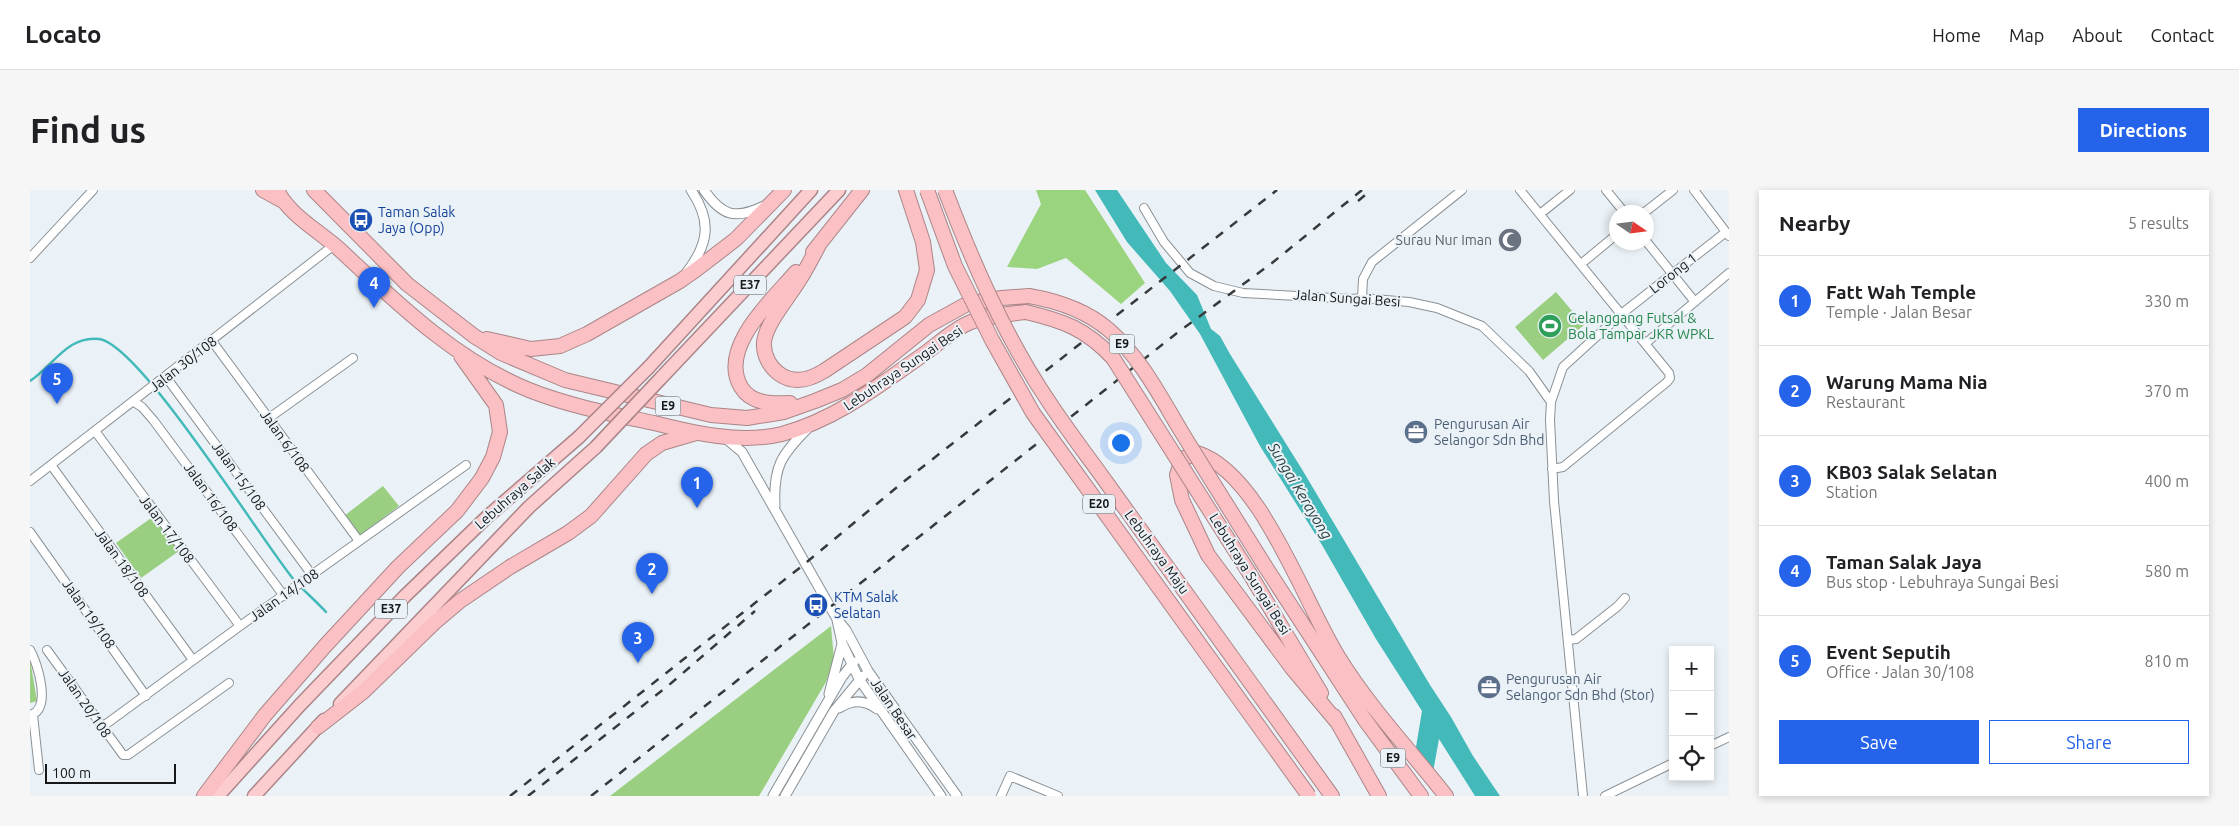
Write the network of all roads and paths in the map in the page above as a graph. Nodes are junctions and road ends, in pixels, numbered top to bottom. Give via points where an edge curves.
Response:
1 (93, 190) edge
2 (263, 190) edge
3 (314, 190) edge
4 (691, 190) edge
5 (704, 190) edge
6 (784, 190) edge
7 (811, 190) edge
8 (839, 190) edge
9 (862, 190) edge
10 (906, 190) edge
11 (927, 190) edge
12 (946, 190) edge
13 (1462, 190) edge
14 (1520, 190) edge
15 (1570, 190) edge
16 (1606, 190) edge
17 (1673, 190) edge
18 (1694, 190) edge
19 (280, 196) edge
20 (770, 203) junction
21 (1618, 205) edge
22 (1654, 205) edge
23 (1144, 208) dead end
24 (1540, 214) junction
25 (1727, 234) edge
26 (1609, 242) edge
27 (334, 245) junction
28 (818, 245) junction
29 (1653, 250) edge
30 (30, 258) edge
31 (1581, 264) junction
32 (1729, 273) edge
33 (1673, 274) junction
34 (680, 280) junction
35 (1362, 298) junction
36 (1695, 302) junction
37 (1620, 315) junction
38 (474, 336) junction
39 (212, 341) junction
40 (1646, 343) junction
41 (456, 350) junction
42 (353, 358) dead end
43 (164, 378) junction
44 (815, 401) junction
45 (134, 402) junction
46 (1551, 402) junction
47 (269, 418) junction
48 (812, 424) junction
49 (95, 431) junction
50 (699, 432) junction
51 (724, 436) junction
52 (466, 464) dead end
53 (51, 465) junction
54 (1552, 469) junction
55 (30, 481) edge
56 (775, 509) junction
57 (30, 532) edge
58 (359, 541) junction
59 (312, 575) junction
60 (284, 596) junction
61 (1625, 598) dead end
62 (836, 619) junction
63 (240, 626) junction
64 (1568, 640) junction
65 (842, 643) junction
66 (30, 650) edge
67 (48, 650) dead end
68 (860, 657) junction
69 (193, 660) junction
70 (851, 665) junction
71 (868, 671) junction
72 (859, 679) junction
73 (229, 682) dead end
74 (146, 696) junction
75 (829, 709) junction
76 (883, 714) junction
77 (32, 715) edge
78 (1338, 723) junction
79 (102, 727) junction
80 (318, 727) junction
81 (1729, 738) edge
82 (1714, 744) edge
83 (1669, 765) edge
84 (39, 770) dead end
85 (204, 796) edge
86 (218, 796) edge
87 (254, 796) edge
88 (773, 796) edge
89 (786, 796) edge
90 (941, 796) edge
91 (957, 796) edge
92 (1001, 796) edge
93 (1058, 796) edge
94 (1309, 796) edge
95 (1332, 796) edge
96 (1379, 796) edge
97 (1421, 796) edge
98 (1446, 796) edge
99 (1583, 796) edge
100 (1604, 796) edge

1 - 30 street
2 - 19 highway, Lebuhraya Sungai Besi
3 - 38 highway, Lebuhraya Sungai Besi / E9 via 407,284
4 - 34 street via 704,212 706,228 697,258
5 - 20 street via 726,213 750,213
6 - 20 highway
7 - 86 highway, Lebuhraya Salak / E37, bridge via 649,367 579,437 488,516 404,596
8 - 80 highway, Lebuhraya Salak / E37, bridge via 596,447 529,508
9 - 28 highway
10 - 28 highway via 923,242 927,270 918,300 905,318 824,371 812,378 792,379 774,370 768,361 764,343 766,331 801,278
11 - 94 highway, Lebuhraya Maju / E20, bridge via 955,266 1033,413
12 - 95 highway, Lebuhraya Maju / E20, bridge via 1003,324 1048,401
13 - 35 street via 1372,262 1363,279
14 - 24 street
15 - 24 street
16 - 21 street
17 - 22 street
18 - 25 street
19 - 27 highway, Lebuhraya Sungai Besi / E9
20 - 34 highway via 736,239
23 - 35 street, Jalan Sungai Besi via 1164,242 1190,273 1214,286 1243,293
24 - 31 street
25 - 33 street, Lorong 1
26 - 31 street
27 - 39 street, Jalan 30/108
27 - 41 highway, Lebuhraya Sungai Besi / E9
28 - 44 highway via 751,326 740,342 734,362 736,379 744,392 757,400 773,404
29 - 33 street
31 - 37 street
32 - 36 street
33 - 36 street
33 - 37 street, Lorong 1
34 - 38 highway via 560,346 531,349
35 - 46 street, Jalan Sungai Besi via 1437,308 1482,326 1529,371
36 - 40 street
37 - 40 street
37 - 46 street via 1563,367
38 - 44 highway, Lebuhraya Sungai Besi / E9 via 501,353 565,380 711,415 747,418 784,412
39 - 43 street, Jalan 30/108
39 - 47 street, Jalan 6/108
40 - 54 street via 1670,378 1563,467
41 - 50 highway, Lebuhraya Sungai Besi / E9 via 528,390 562,402
41 - 85 highway via 496,405 500,432 493,457 482,478 456,512 398,566 325,646 265,715
42 - 47 street
43 - 45 street, Jalan 30/108
43 - 59 street, Jalan 15/108
44 - 97 highway, Lebuhraya Sungai Besi / E9, bridge via 842,390 867,374 929,325 966,304 1030,296 1053,300 1084,313 1108,329 1128,350 1154,387 1365,720
45 - 49 street, Jalan 30/108
45 - 60 street, Jalan 16/108 via 154,420
46 - 54 street
47 - 58 street, Jalan 6/108
48 - 51 highway, Lebuhraya Sungai Besi / E9 via 781,434 750,438
48 - 56 street, Jalan Besar via 778,463
48 - 78 highway, Lebuhraya Sungai Besi / E9, bridge via 848,407 970,323 1026,312 1076,327 1099,343 1113,358 1250,574
49 - 53 street, Jalan 30/108
49 - 63 street, Jalan 17/108
50 - 51 highway, Lebuhraya Sungai Besi / E9
50 - 80 highway via 662,443 646,454 591,516 460,601 363,692
51 - 56 street, Jalan Besar via 742,452
52 - 58 street, Jalan 14/108
53 - 55 street, Jalan 30/108
53 - 69 street, Jalan 18/108
54 - 64 street
56 - 62 street, Jalan Besar
57 - 74 street, Jalan 19/108
58 - 59 street, Jalan 14/108
59 - 60 street, Jalan 14/108
60 - 63 street, Jalan 14/108
61 - 64 street via 1576,639
62 - 65 street, Jalan Besar
62 - 68 street, Jalan Besar via 846,630
63 - 69 street, Jalan 14/108
64 - 99 street
65 - 70 street, Jalan Besar
65 - 75 street
66 - 77 street via 43,696 41,707
67 - 79 street, Jalan 20/108
68 - 70 street
68 - 71 street, Jalan Besar
69 - 74 street, Jalan 14/108
70 - 72 street, Jalan Besar
70 - 75 street
71 - 72 street
71 - 91 street, Jalan Besar
72 - 75 street
72 - 76 street, Jalan Besar
73 - 79 street, Jalan 20/108 via 128,755 123,755
74 - 79 street, Jalan 14/108
75 - 76 street via 856,701 873,706
75 - 88 street
75 - 89 street
76 - 90 street, Jalan Besar
77 - 84 street
78 - 96 highway, Lebuhraya Sungai Besi / E9
78 - 98 highway via 1292,668 1208,555 1182,500 1177,475 1182,459 1197,453 1215,461 1228,471 1256,505 1279,542 1338,658 1368,702
80 - 87 highway, Lebuhraya Salak / E37
81 - 82 street
83 - 100 street
92 - 93 street via 1010,776

